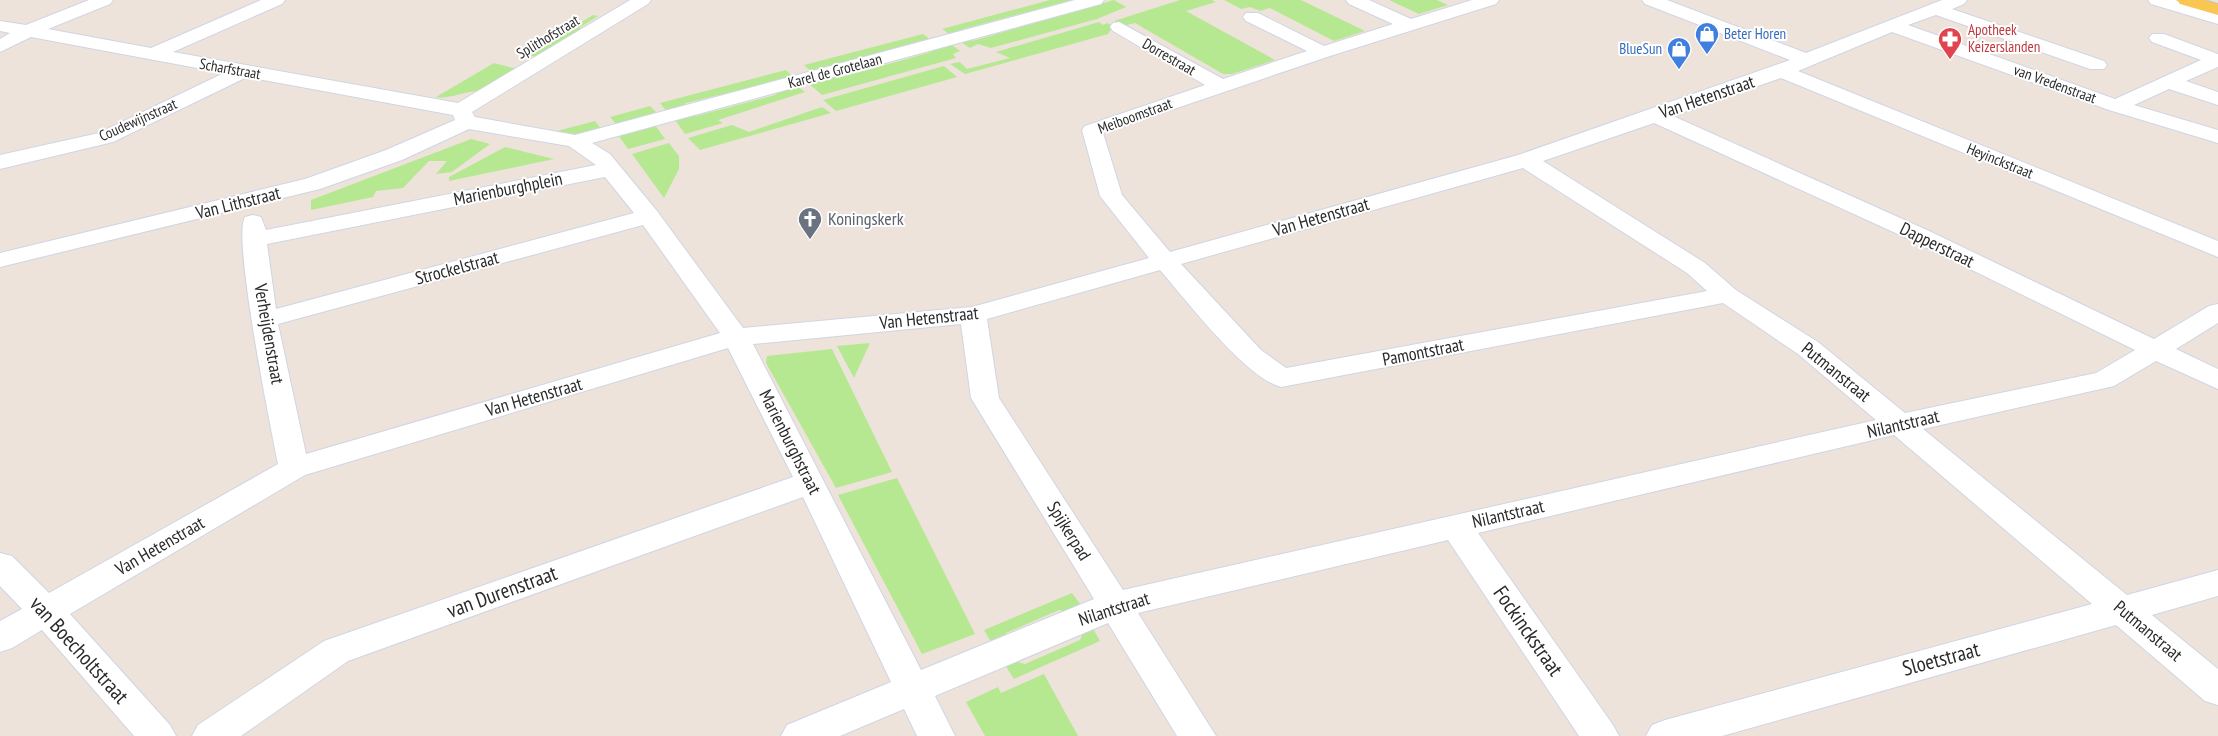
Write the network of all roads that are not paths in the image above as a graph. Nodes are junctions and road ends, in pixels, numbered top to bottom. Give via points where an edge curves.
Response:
1 (104, 0) edge
2 (276, 0) edge
3 (609, 0) edge
4 (1094, 0) edge
5 (1355, 0) edge
6 (1490, 0) edge
7 (1651, 0) edge
8 (1958, 0) edge
9 (2157, 0) edge
10 (2186, 0) edge
11 (637, 1) edge
12 (1936, 8) junction
13 (2218, 10) edge
14 (1252, 17) dead end
15 (2218, 19) edge
16 (1409, 25) junction
17 (0, 26) edge
18 (1893, 26) junction
19 (1119, 28) dead end
20 (30, 30) junction
21 (2158, 38) dead end
22 (0, 46) edge
23 (1323, 52) junction
24 (152, 54) junction
25 (1806, 60) junction
26 (2217, 60) edge
27 (2097, 65) dead end
28 (535, 66) junction
29 (1782, 71) junction
30 (243, 72) junction
31 (2171, 83) junction
32 (1220, 86) junction
33 (2218, 99) edge
34 (2116, 106) junction
35 (1654, 114) junction
36 (464, 116) junction
37 (2218, 137) edge
38 (575, 141) junction
39 (1526, 160) junction
40 (0, 162) edge
41 (610, 169) junction
42 (252, 200) junction
43 (649, 216) junction
44 (254, 239) junction
45 (2218, 250) edge
46 (0, 260) edge
47 (1165, 262) junction
48 (1727, 295) junction
49 (2218, 312) edge
50 (973, 315) junction
51 (264, 320) junction
52 (736, 337) junction
53 (2155, 350) junction
54 (2218, 380) edge
55 (1900, 424) junction
56 (294, 468) junction
57 (811, 482) junction
58 (1456, 526) junction
59 (0, 565) edge
60 (2218, 583) edge
61 (1115, 605) junction
62 (2121, 609) junction
63 (47, 612) junction
64 (0, 638) edge
65 (914, 689) junction
66 (2218, 690) edge
67 (157, 736) edge
68 (211, 736) edge
69 (800, 736) edge
70 (936, 736) edge
71 (1196, 736) edge
72 (1600, 736) edge
73 (1665, 736) edge

1 - 20 street
2 - 24 street
3 - 28 street, Splithofstraat via 509,60
4 - 38 street, Karel de Grotelaan
5 - 16 street
6 - 16 street, Meiboomstraat
7 - 25 street
8 - 12 street, Van Hetenstraat
9 - 15 street
10 - 13 main road
11 - 28 street, Splithofstraat
12 - 18 street, Van Hetenstraat
12 - 27 street
14 - 23 street
16 - 23 street, Meiboomstraat
17 - 20 street, Scharfstraat
18 - 25 street, Van Hetenstraat
18 - 34 street, van Vredenstraat
19 - 32 street, Dorrestraat
20 - 22 street
20 - 24 street, Scharfstraat
21 - 26 street
23 - 32 street, Meiboomstraat
24 - 30 street, Scharfstraat
25 - 29 street, Van Hetenstraat
26 - 31 street
28 - 36 street, Splithofstraat
29 - 35 street, Van Hetenstraat
29 - 45 street, Heyinckstraat
30 - 36 street, Scharfstraat
30 - 40 street, Coudewijnstraat via 106,138
31 - 33 street
31 - 34 street
32 - 47 street, Meiboomstraat via 1092,130 1112,196
34 - 37 street, van Vredenstraat
35 - 39 street, Van Hetenstraat
35 - 53 street, Dapperstraat via 1919,235
36 - 38 street
36 - 42 street, Van Lithstraat via 356,170
38 - 41 street via 602,159
39 - 47 street, Van Hetenstraat
39 - 48 street, Putmanstraat via 1696,268
41 - 43 street, Marienburghstraat
41 - 44 street, Marienburghplein
42 - 44 street, Verheijdenstraat
42 - 46 street, Van Lithstraat
43 - 51 street, Strockelstraat
43 - 52 street, Marienburghstraat
44 - 51 street, Verheijdenstraat
47 - 48 street, Pamontstraat via 1251,356 1281,378
47 - 50 street, Van Hetenstraat
48 - 55 street, Putmanstraat via 1808,348
49 - 53 street, Nilantstraat
50 - 52 street, Van Hetenstraat
50 - 61 street, Spijkerpad via 985,398
51 - 56 street, Verheijdenstraat
52 - 56 street, Van Hetenstraat
52 - 57 street, Marienburghstraat
53 - 54 street, Dapperstraat
53 - 55 street, Nilantstraat via 2104,380
55 - 58 street, Nilantstraat
55 - 62 street, Putmanstraat
56 - 63 street, Van Hetenstraat
57 - 65 street, Marienburghstraat
57 - 68 street, van Durenstraat via 336,651
58 - 61 street, Nilantstraat
58 - 72 street, Fockinckstraat
59 - 63 street, van Boecholtstraat
60 - 62 street, Sloetstraat
61 - 65 street, Nilantstraat
61 - 71 street, Spijkerpad
62 - 66 street, Putmanstraat
62 - 73 street, Sloetstraat
63 - 64 street, Van Hetenstraat
63 - 67 street, van Boecholtstraat
65 - 69 street, Nilantstraat
65 - 70 street, Marienburghstraat

